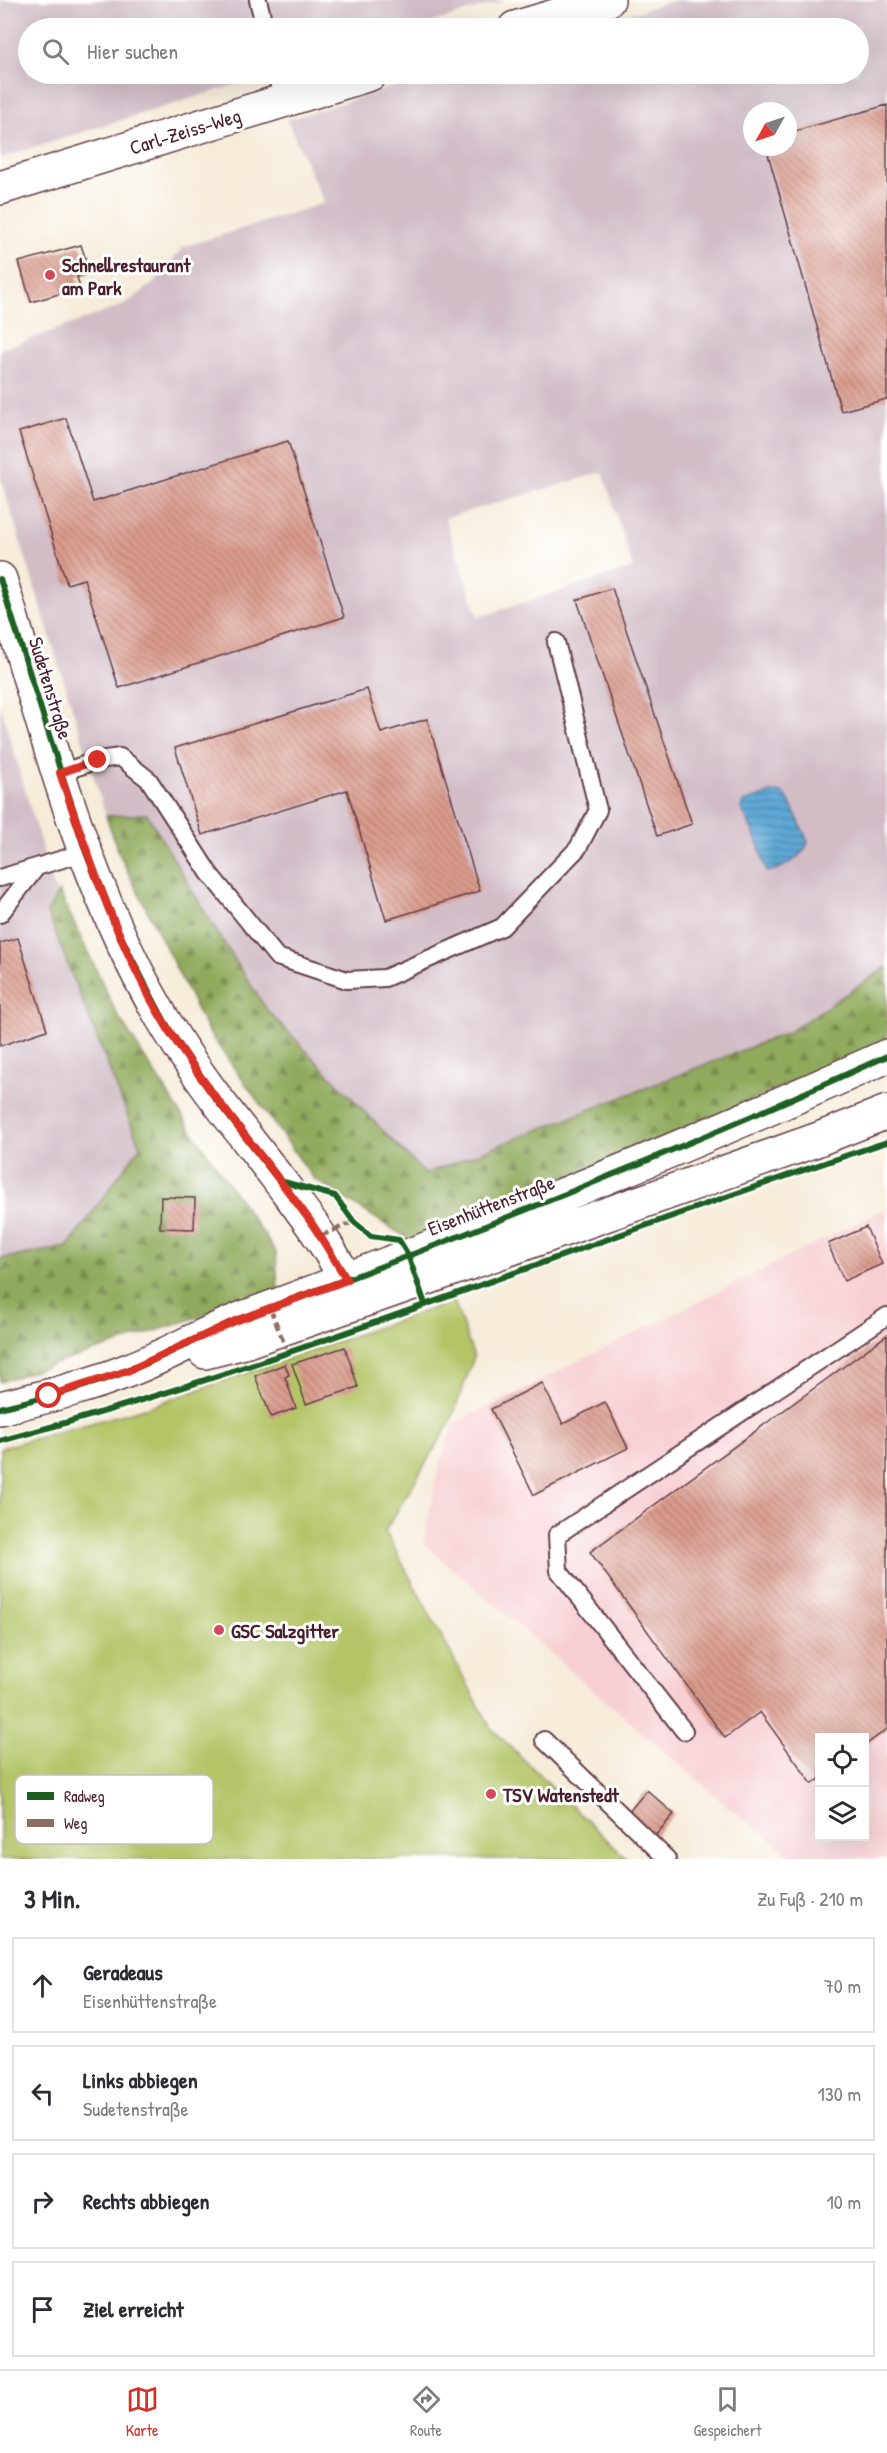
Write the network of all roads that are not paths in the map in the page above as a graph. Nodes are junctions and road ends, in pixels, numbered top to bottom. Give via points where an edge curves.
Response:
1 (258, 0) edge
2 (608, 0) edge
3 (262, 18) edge
4 (548, 18) edge
5 (300, 84) edge
6 (279, 87) edge
7 (0, 188) edge
8 (0, 579) edge
9 (556, 642) dead end
10 (60, 773) junction
11 (86, 852) junction
12 (36, 868) junction
13 (0, 878) edge
14 (0, 914) edge
15 (887, 1056) edge
16 (887, 1112) edge
17 (352, 1291) junction
18 (887, 1316) edge
19 (0, 1408) edge
20 (684, 1731) dead end
21 (544, 1740) dead end
22 (667, 1859) edge

1 - 3 lane
2 - 4 street
5 - 6 street, Carl-Zeiss-Weg
6 - 7 street, Carl-Zeiss-Weg
8 - 10 street, Sudetenstraße
9 - 10 lane via 598,810 578,849 502,927 386,978 347,980 277,957 209,873 149,780 120,757
10 - 11 street, Sudetenstraße
11 - 12 lane
11 - 17 street, Sudetenstraße via 124,945 170,1032 216,1099 310,1220
12 - 13 lane
12 - 14 lane
15 - 17 street, Eisenhüttenstraße
16 - 17 street, Eisenhüttenstraße via 816,1140
17 - 19 street, Eisenhüttenstraße via 235,1321 130,1370
18 - 20 lane via 556,1535 559,1570
21 - 22 lane

